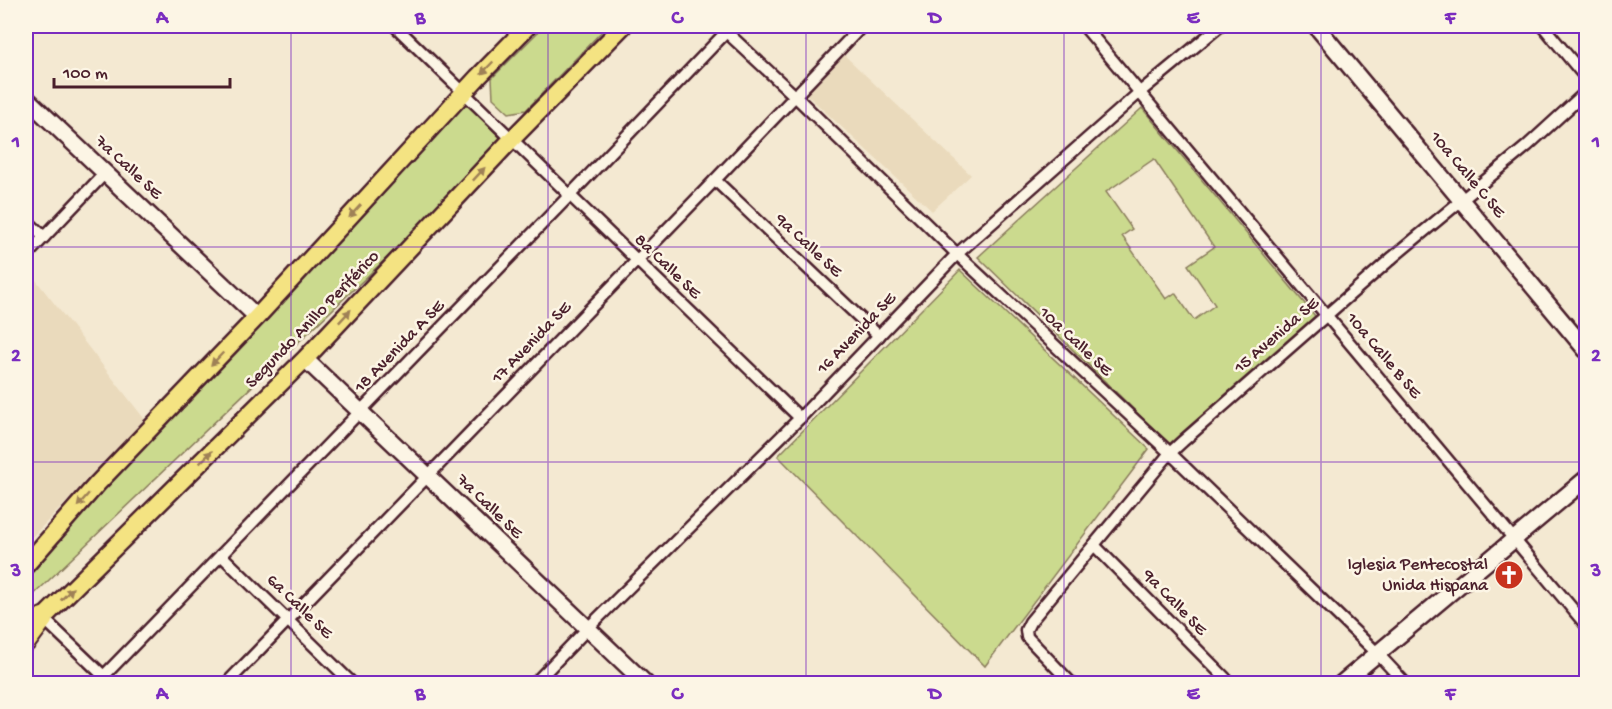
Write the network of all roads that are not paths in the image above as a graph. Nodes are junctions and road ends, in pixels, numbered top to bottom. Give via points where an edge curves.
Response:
1 (395, 26) edge
2 (528, 26) edge
3 (623, 26) edge
4 (862, 26) edge
5 (1084, 26) edge
6 (1220, 26) edge
7 (1316, 26) edge
8 (1543, 26) edge
9 (726, 28) edge
10 (1587, 78) edge
11 (1140, 92) junction
12 (1587, 92) edge
13 (464, 93) junction
14 (795, 96) junction
15 (26, 98) edge
16 (512, 139) junction
17 (105, 173) junction
18 (715, 180) junction
19 (570, 195) junction
20 (1462, 199) junction
21 (26, 220) edge
22 (44, 237) junction
23 (957, 254) junction
24 (26, 256) edge
25 (636, 260) junction
26 (1327, 315) junction
27 (257, 317) junction
28 (879, 336) junction
29 (1587, 350) edge
30 (305, 359) junction
31 (361, 412) junction
32 (800, 418) junction
33 (1170, 453) junction
34 (427, 475) junction
35 (1587, 478) edge
36 (1514, 539) junction
37 (1094, 545) junction
38 (221, 555) junction
39 (26, 565) edge
40 (43, 618) junction
41 (288, 620) junction
42 (1587, 625) edge
43 (588, 628) junction
44 (26, 635) edge
45 (26, 641) edge
46 (1377, 653) junction
47 (100, 679) edge
48 (1230, 683) edge
49 (112, 684) edge
50 (226, 684) edge
51 (353, 684) edge
52 (534, 684) edge
53 (646, 684) edge
54 (1072, 684) edge
55 (1341, 684) edge
56 (1406, 684) edge

1 - 13 street
2 -> 13 main road
3 - 16 main road, Segundo Anillo Periférico
4 - 14 street, 17 Avenida SE
5 - 11 street, 10a Calle B SE
6 - 11 street, 16 Avenida SE
7 - 20 street, 10a Calle C SE
8 - 10 street
9 - 14 street, 10a Calle SE
9 - 19 street, 18 Avenida A SE
11 - 23 street, 16 Avenida SE
11 - 26 street, 10a Calle B SE
12 - 20 street, 15 Avenida SE
13 - 16 street, 8a Calle SE
13 -> 27 main road
14 - 18 street, 17 Avenida SE
14 - 23 street, 10a Calle SE
15 - 17 street, 7a Calle SE
16 - 19 street, 8a Calle SE
30 -> 16 main road, Segundo Anillo Periférico
17 - 22 street
17 - 27 street, 7a Calle SE
18 - 25 street, 17 Avenida SE
18 - 28 street, 9a Calle SE
19 - 25 street, 8a Calle SE
19 - 31 street, 18 Avenida A SE
20 - 26 street, 15 Avenida SE
20 - 29 street, 10a Calle C SE
21 - 22 street
22 - 24 street
23 - 28 street, 16 Avenida SE
23 - 33 street, 10a Calle SE
25 - 32 street, 8a Calle SE
25 - 34 street, 17 Avenida SE
26 - 33 street, 15 Avenida SE
26 - 36 street, 10a Calle B SE
27 -> 39 main road via 97,484
28 - 32 street, 16 Avenida SE
30 - 31 street, 7a Calle SE
40 -> 30 main road, Segundo Anillo Periférico
31 - 34 street, 7a Calle SE
31 - 38 street, 18 Avenida A SE
32 - 43 street, 16 Avenida SE
33 - 37 street, 15 Avenida SE
33 - 46 street, 10a Calle SE
34 - 41 street, 17 Avenida SE
34 - 43 street, 7a Calle SE
35 - 36 street
36 - 42 street, 10a Calle B SE
36 - 46 street
37 - 48 street, 9a Calle SE
37 - 54 street, 15 Avenida SE via 1026,630 1027,637
38 - 41 street, 6a Calle SE
38 - 47 street, 18 Avenida A SE
40 - 44 main road, Segundo Anillo Periférico
40 - 45 highway
40 - 47 street
41 - 50 street, 17 Avenida SE
41 - 51 street, 6a Calle SE
43 - 52 street, 16 Avenida SE
43 - 53 street, 7a Calle SE
46 - 55 street
46 - 56 street, 10a Calle SE
47 - 49 street

